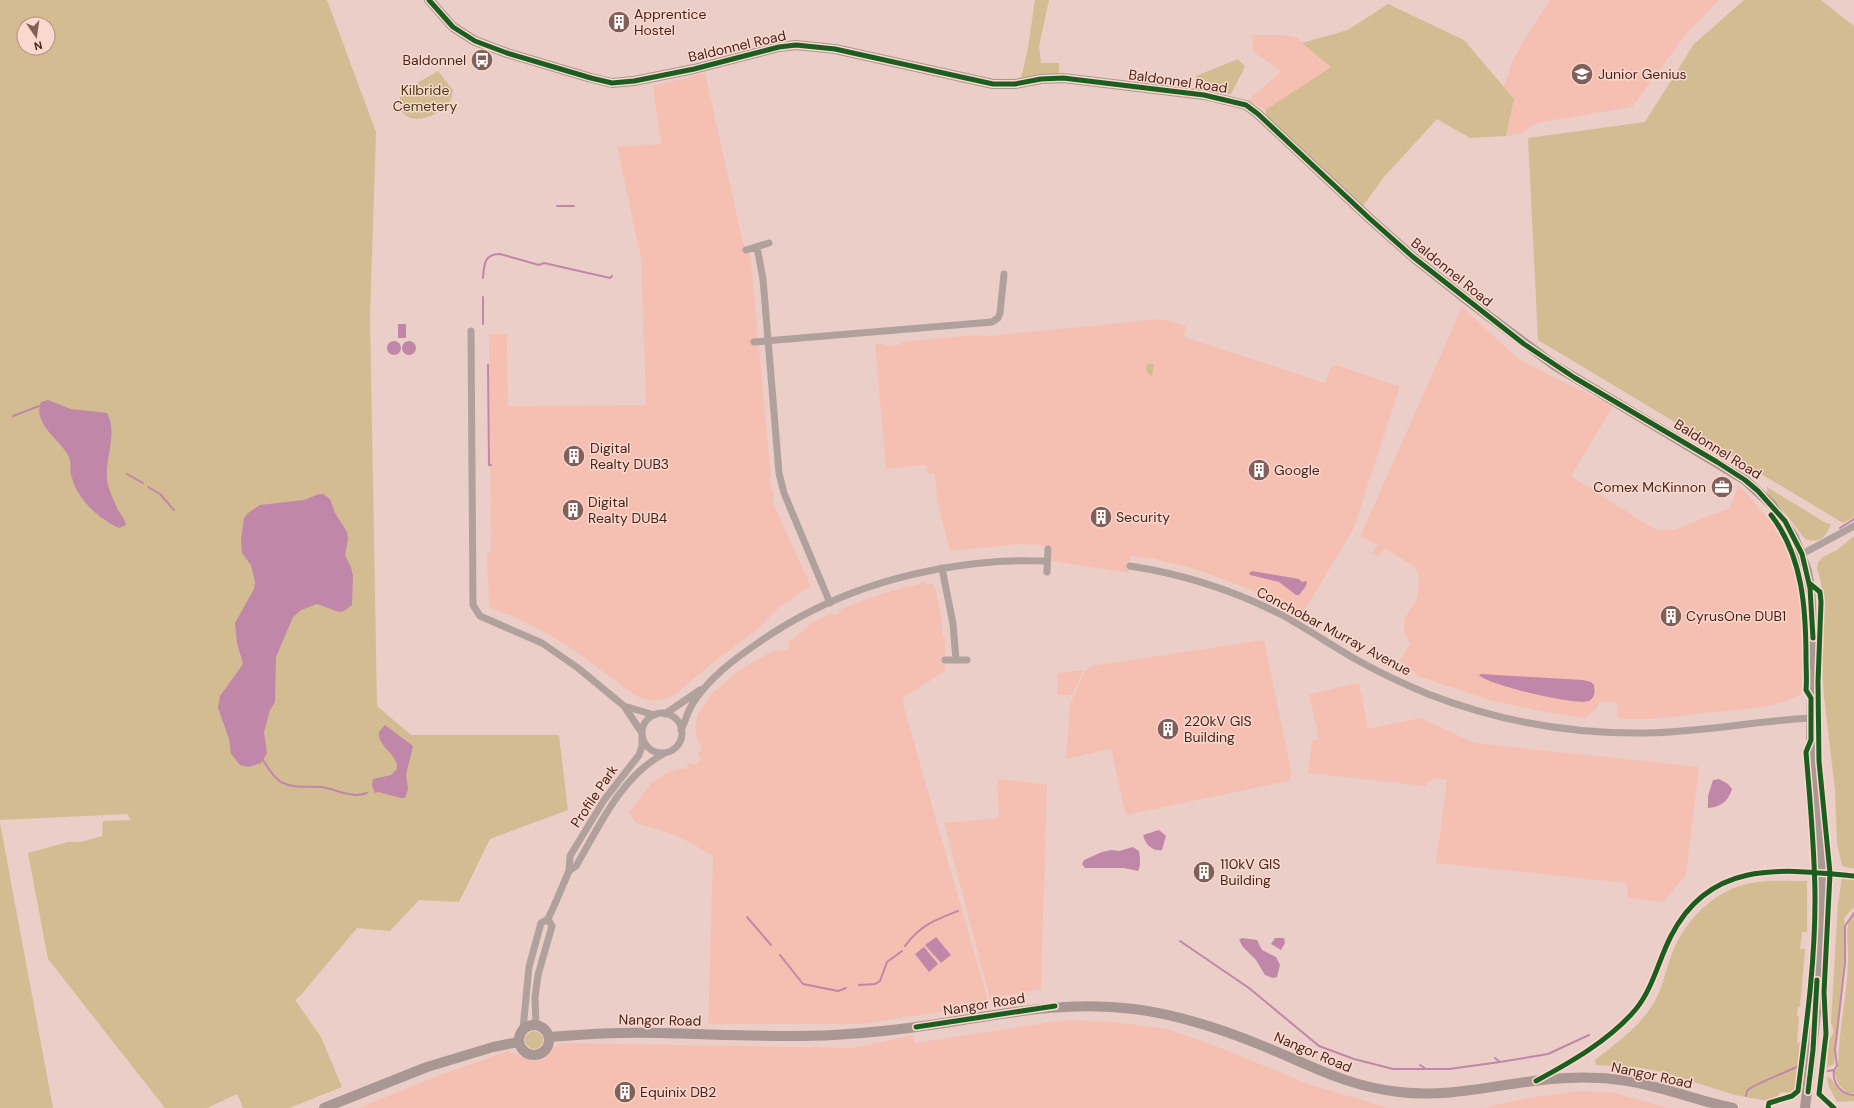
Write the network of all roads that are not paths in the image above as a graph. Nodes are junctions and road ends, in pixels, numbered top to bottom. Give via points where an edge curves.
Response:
1 (429, 0) edge
2 (769, 244) dead end
3 (757, 247) junction
4 (746, 250) dead end
5 (1004, 274) dead end
6 (470, 331) dead end
7 (768, 340) junction
8 (754, 342) dead end
9 (1854, 526) edge
10 (1048, 549) dead end
11 (1802, 554) junction
12 (1047, 561) junction
13 (1130, 566) dead end
14 (942, 568) junction
15 (1047, 572) dead end
16 (830, 603) junction
17 (945, 660) dead end
18 (956, 660) junction
19 (967, 660) dead end
20 (704, 688) junction
21 (624, 706) junction
22 (665, 714) junction
23 (654, 715) junction
24 (1810, 718) junction
25 (681, 730) junction
26 (642, 735) junction
27 (664, 753) junction
28 (569, 871) junction
29 (548, 919) junction
30 (536, 1025) junction
31 (523, 1029) junction
32 (549, 1037) junction
33 (518, 1042) junction
34 (324, 1108) edge
35 (1734, 1108) edge
36 (1805, 1108) edge

1 - 11 street, Baldonnel Road via 453,27 475,41 507,53 612,83 661,76 796,45 857,53 993,84 1069,79 1204,95 1246,105 1413,257 1524,344 1569,375 1745,480 1785,521
2 - 3 street
3 - 4 street
3 - 7 street via 763,279
5 - 7 street via 1000,313 992,322
6 - 21 street via 473,605 480,616 542,643 578,668
7 - 8 street
7 - 16 street via 777,452 784,493
9 - 11 street
10 - 12 street
11 - 24 street, Baldonnel Road via 1807,571 1813,638
12 - 14 street via 994,562
12 - 15 street
13 - 24 street, Conchobar Murray Avenue via 1153,569 1247,599 1303,627 1356,660 1400,682 1430,695 1512,719 1580,731 1647,733
14 - 16 street via 866,588
14 - 18 street via 953,624
16 - 20 street via 776,630 733,661
17 - 18 street
18 - 19 street
20 - 22 street
20 - 25 street via 688,711
21 - 23 street
21 - 26 street
22 - 23 street
22 - 25 street via 677,720
23 - 26 street via 645,723
24 - 36 street, Baldonnel Road via 1822,872 1816,1013
25 - 27 street via 678,744
26 - 27 street via 648,747
26 - 28 street, Profile Park via 639,755 604,800 570,856
27 - 28 street, Profile Park via 637,772 610,806 576,866
28 - 29 street, Profile Park
29 - 30 street, Profile Park via 552,926 538,975 535,997
29 - 31 street, Profile Park via 540,923 534,942
30 - 31 street
30 - 32 street via 544,1029
31 - 33 street
32 - 33 street via 545,1051 537,1055 523,1051
32 - 35 street, Nangor Road via 647,1033 830,1035 916,1027 1038,1008 1108,1006 1190,1019 1264,1046 1341,1080 1382,1090 1416,1094 1445,1093 1552,1079 1588,1078 1628,1081
33 - 34 street via 427,1067

